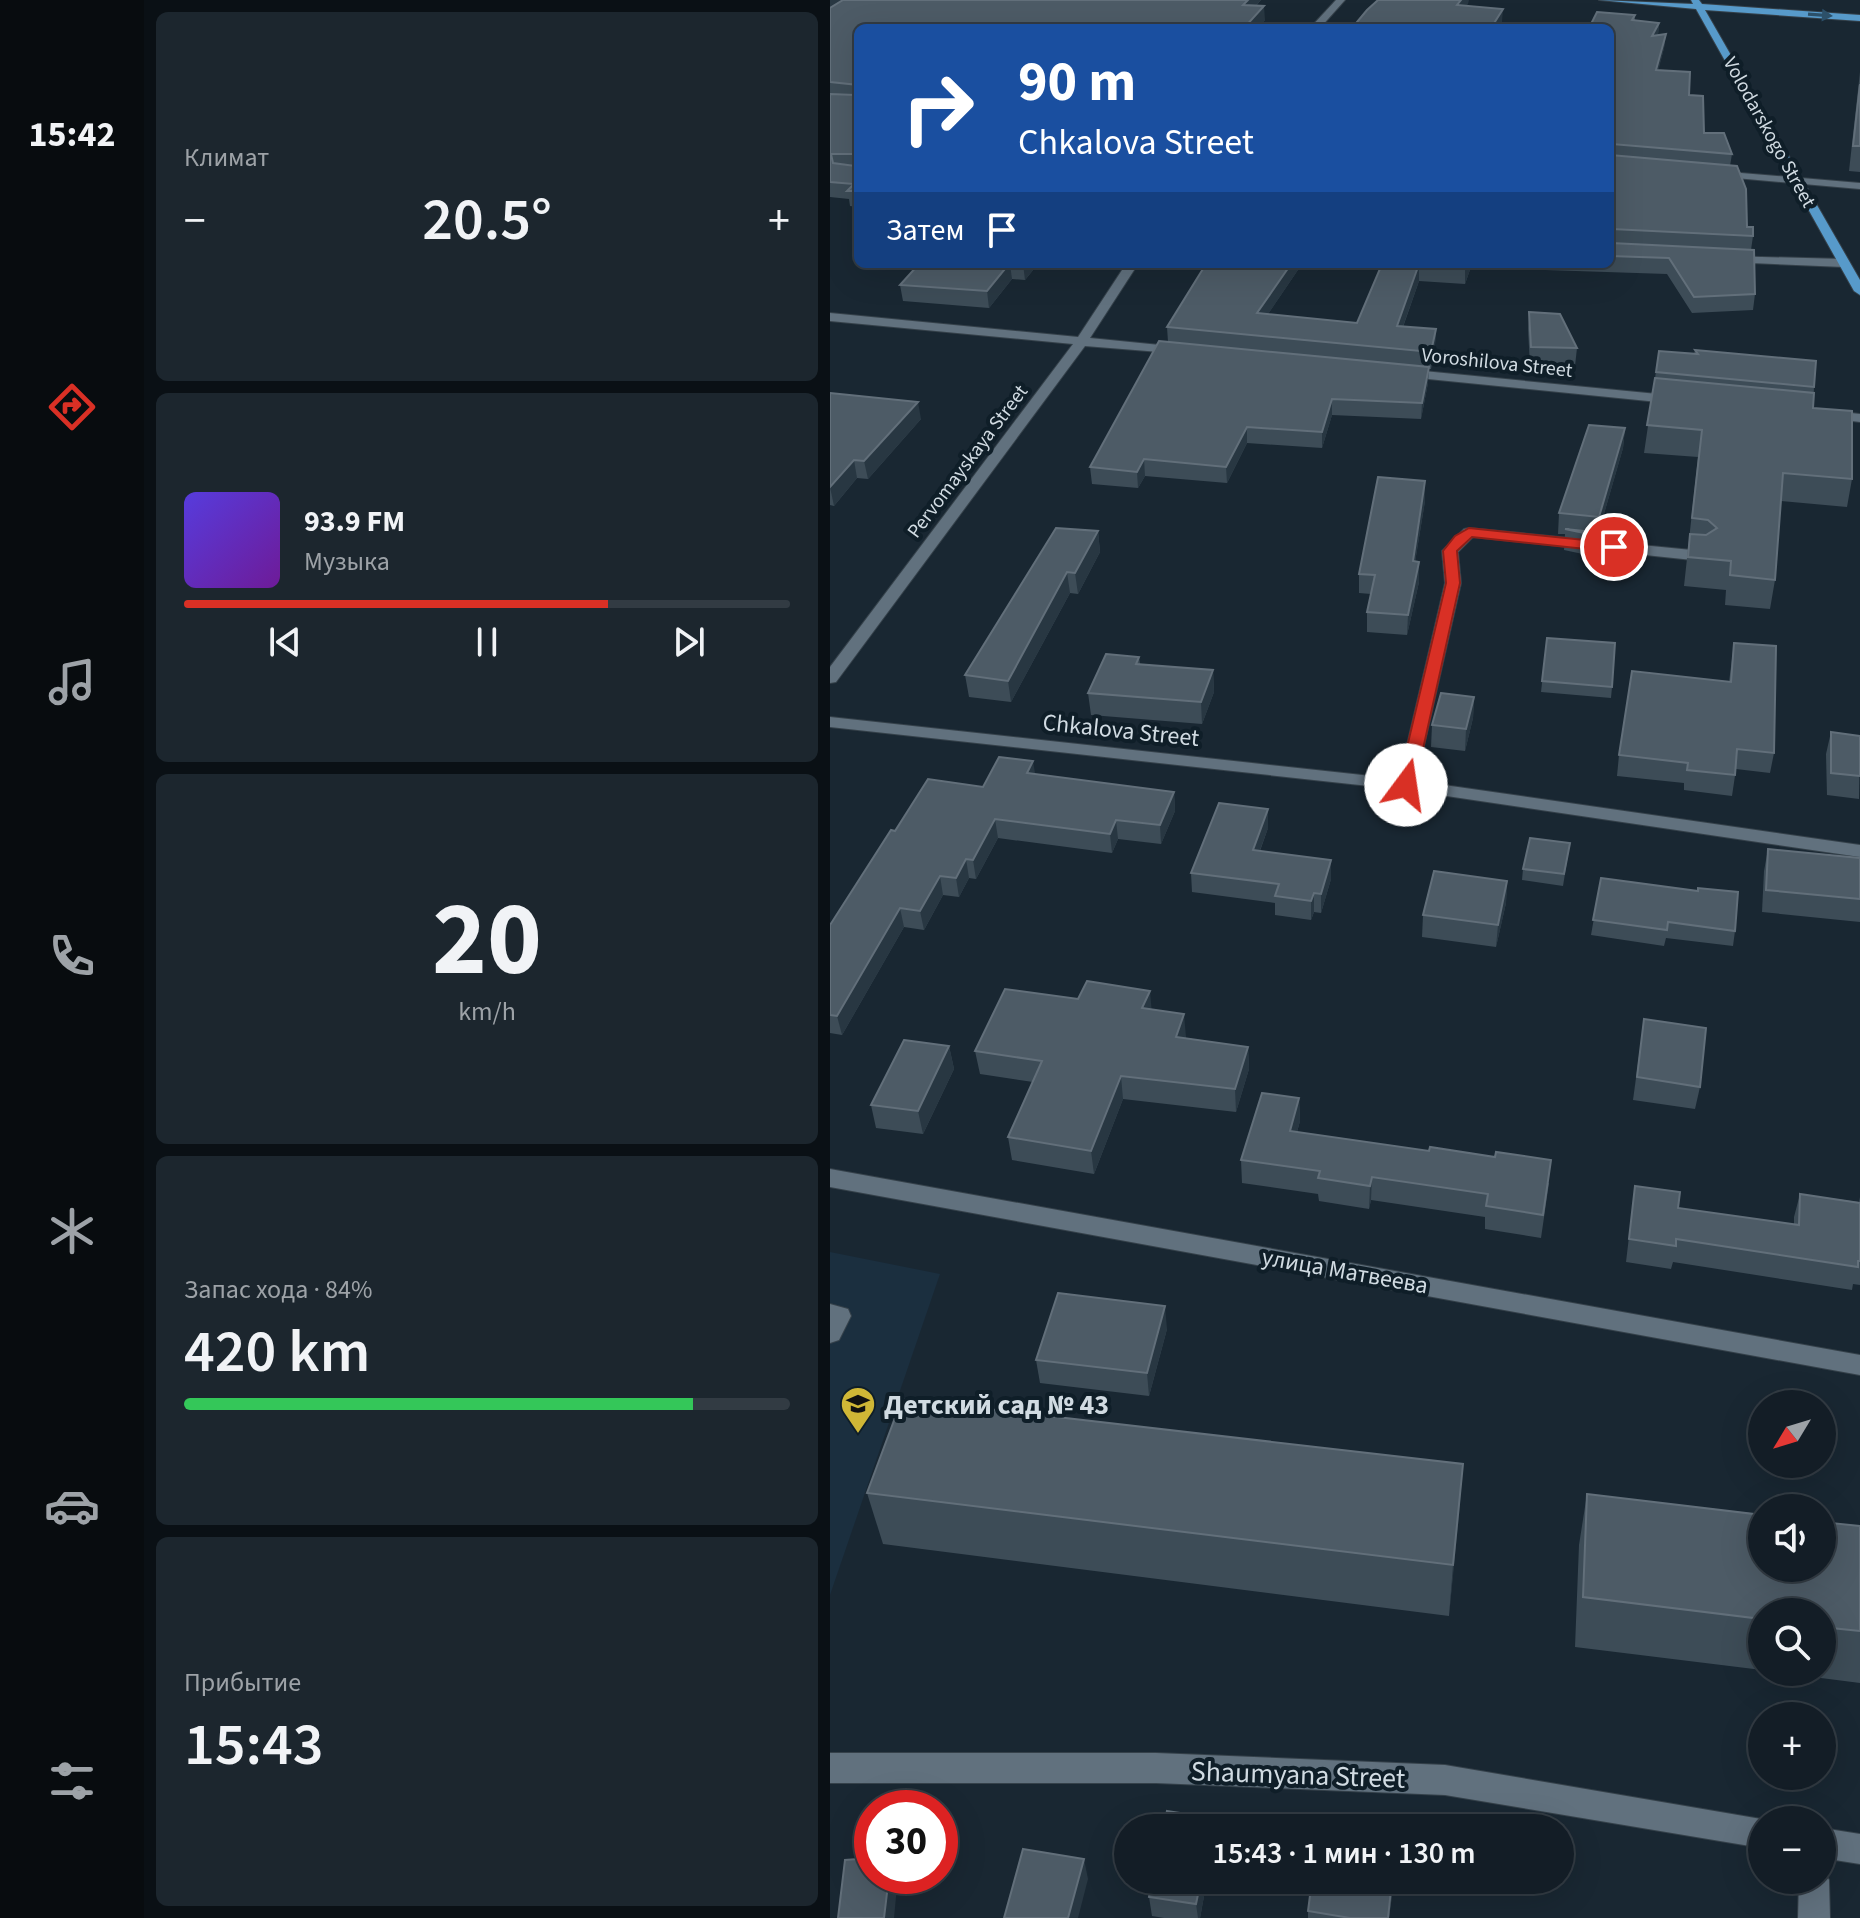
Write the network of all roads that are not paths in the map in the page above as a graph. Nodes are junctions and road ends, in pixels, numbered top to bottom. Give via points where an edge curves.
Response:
1 (1341, 0) edge
2 (1603, 0) edge
3 (1698, 4) edge
4 (1860, 18) edge
5 (1319, 24) edge
6 (1703, 173) edge
7 (1797, 180) junction
8 (1860, 186) edge
9 (1718, 257) edge
10 (1844, 263) junction
11 (1129, 268) edge
12 (1860, 291) edge
13 (836, 317) edge
14 (830, 331) edge
15 (1081, 342) junction
16 (1193, 353) edge
17 (1383, 371) edge
18 (1685, 401) edge
19 (1812, 413) edge
20 (1860, 418) edge
21 (1702, 556) edge
22 (830, 678) edge
23 (830, 722) edge
24 (1406, 785) junction
25 (1860, 851) edge
26 (831, 1179) edge
27 (830, 1314) edge
28 (830, 1333) edge
29 (1860, 1365) edge
30 (830, 1768) edge
31 (1748, 1831) edge
32 (1836, 1845) edge
33 (1860, 1849) edge
34 (1814, 1894) edge
35 (1814, 1918) edge

1 - 5 street
2 - 3 main road
3 -> 4 main road
3 - 7 main road, Volodarskogo Street
6 - 7 street
7 - 8 street
7 - 10 main road, Volodarskogo Street
9 - 10 street
10 - 12 main road, Volodarskogo Street
11 - 15 street, Pervomayskaya Street
13 - 14 street
13 - 15 street
15 - 16 street
15 - 22 street, Pervomayskaya Street
17 - 18 street, Voroshilova Street
19 - 20 street
21 - 24 street via 1469,532 1450,551 1453,583
23 - 24 street, Chkalova Street
24 - 25 street, Chkalova Street
26 - 29 street, улица Матвеева
27 - 28 street via 839,1316
30 - 31 street, Shaumyana Street via 1156,1768 1445,1780
32 - 33 street
34 - 35 street

